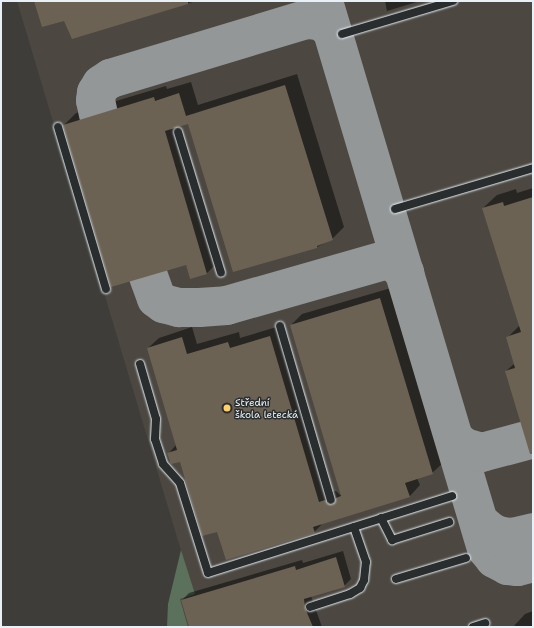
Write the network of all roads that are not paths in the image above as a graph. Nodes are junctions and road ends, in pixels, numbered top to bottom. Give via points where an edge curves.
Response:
1 (453, 1) edge
2 (342, 34) dead end
3 (58, 127) dead end
4 (178, 132) dead end
5 (533, 168) edge
6 (396, 209) dead end
7 (221, 273) dead end
8 (106, 289) dead end
9 (280, 326) dead end
10 (140, 364) dead end
11 (452, 496) dead end
12 (332, 500) dead end
13 (381, 518) junction
14 (449, 522) dead end
15 (354, 527) junction
16 (466, 558) dead end
17 (396, 579) dead end
18 (310, 607) dead end
19 (485, 623) dead end
20 (473, 627) edge

1 - 2 lane
3 - 8 lane
4 - 7 lane
5 - 6 lane
9 - 12 lane
10 - 15 lane via 156,420 155,438 163,464 180,483 208,573
11 - 13 lane
13 - 14 lane via 392,540
13 - 15 lane
15 - 18 lane via 366,562 364,580 360,588 350,594
16 - 17 lane
19 - 20 lane

